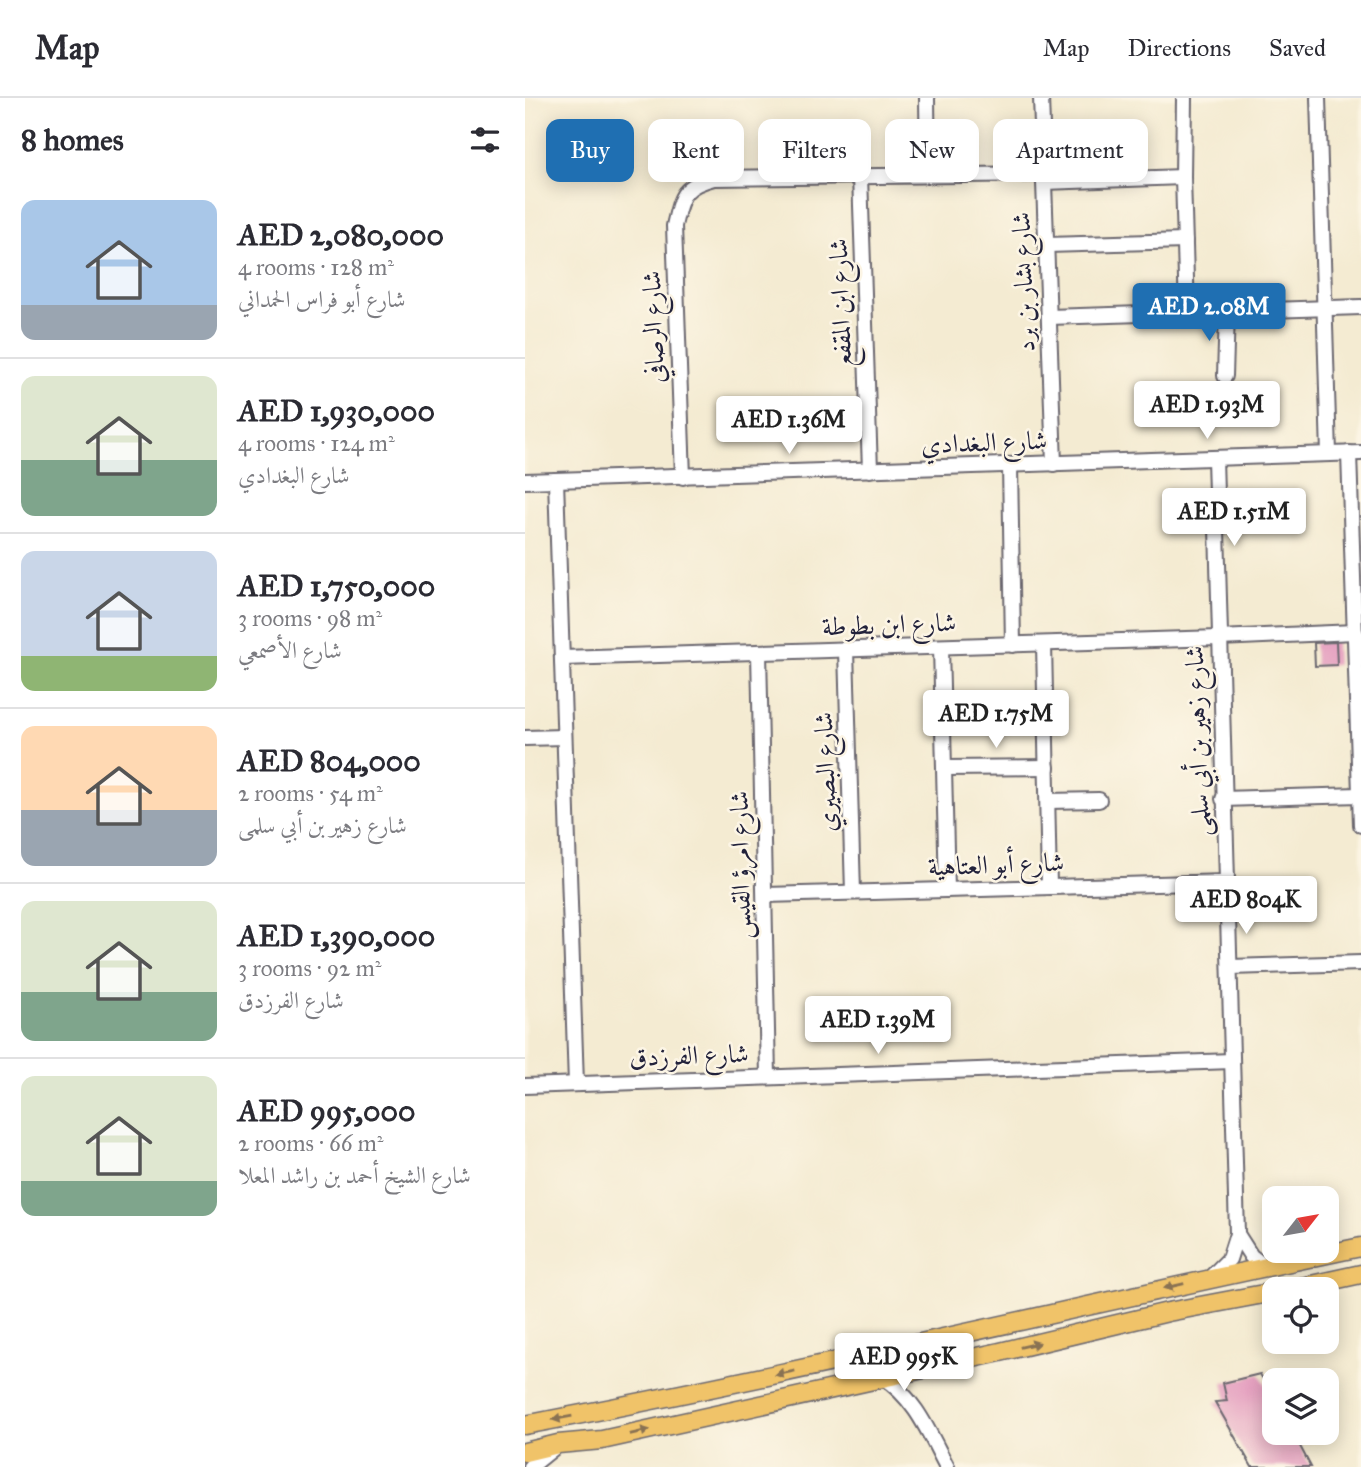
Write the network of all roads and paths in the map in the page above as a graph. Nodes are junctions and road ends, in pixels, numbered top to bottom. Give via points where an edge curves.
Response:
1 (927, 98) edge
2 (1041, 98) edge
3 (1184, 98) edge
4 (1318, 98) edge
5 (927, 119) edge
6 (1042, 119) edge
7 (758, 177) edge
8 (1148, 177) edge
9 (1183, 177) junction
10 (860, 182) edge
11 (1044, 182) edge
12 (1185, 241) junction
13 (1047, 246) junction
14 (1361, 307) edge
15 (1326, 308) junction
16 (1227, 312) junction
17 (1187, 313) junction
18 (1049, 317) junction
19 (1226, 376) dead end
20 (1355, 453) edge
21 (1329, 454) junction
22 (1215, 458) junction
23 (1054, 464) junction
24 (1010, 465) junction
25 (870, 470) junction
26 (683, 477) junction
27 (556, 480) junction
28 (525, 481) edge
29 (1357, 596) edge
30 (1219, 638) junction
31 (1358, 638) edge
32 (1044, 644) junction
33 (1013, 645) junction
34 (941, 647) junction
35 (846, 650) junction
36 (759, 652) junction
37 (562, 658) junction
38 (564, 737) junction
39 (525, 738) edge
40 (1047, 767) junction
41 (945, 768) junction
42 (1360, 795) edge
43 (1223, 799) junction
44 (1099, 800) dead end
45 (1048, 801) junction
46 (1361, 825) edge
47 (1227, 882) junction
48 (1049, 887) junction
49 (947, 890) junction
50 (853, 892) junction
51 (766, 895) junction
52 (1361, 963) edge
53 (1230, 967) junction
54 (1232, 1060) junction
55 (768, 1077) junction
56 (576, 1084) junction
57 (525, 1086) edge
58 (1237, 1234) junction
59 (1361, 1247) edge
60 (1265, 1267) junction
61 (1361, 1274) edge
62 (1209, 1279) junction
63 (1339, 1279) edge
64 (1262, 1294) edge
65 (915, 1370) junction
66 (883, 1377) junction
67 (915, 1408) junction
68 (525, 1425) edge
69 (558, 1444) junction
70 (525, 1452) edge
71 (530, 1467) edge
72 (947, 1467) edge

1 - 5 street
2 - 6 street, شارع بشار بن برد
3 - 9 street
4 - 15 street
7 - 26 street, شارع الرصافي via 696,183 685,190 679,203 674,226
8 - 9 street
9 - 12 street
10 - 25 street, شارع ابن المقفع
11 - 13 street, شارع بشار بن برد
12 - 13 street
12 - 17 street
13 - 18 street, شارع بشار بن برد
14 - 15 street
15 - 16 street
15 - 21 street
16 - 17 street
16 - 19 street
17 - 18 street
18 - 23 street, شارع بشار بن برد
20 - 21 street, شارع البغدادي
20 - 29 street
21 - 22 street, شارع البغدادي
22 - 23 street, شارع البغدادي
22 - 30 street, شارع زهير بن أبي سلمى
23 - 24 street, شارع البغدادي
24 - 25 street, شارع البغدادي
24 - 33 street
25 - 26 street, شارع البغدادي
26 - 27 street, شارع البغدادي
27 - 28 street, شارع البغدادي
27 - 37 street
29 - 31 street
30 - 31 street, شارع ابن بطوطة
30 - 32 street, شارع ابن بطوطة
30 - 43 street, شارع زهير بن أبي سلمى
31 - 42 street
32 - 33 street, شارع ابن بطوطة
32 - 40 street
33 - 34 street, شارع ابن بطوطة
34 - 35 street, شارع ابن بطوطة
34 - 41 street
35 - 36 street, شارع ابن بطوطة
35 - 50 street, شارع البصيري
36 - 37 street, شارع ابن بطوطة
36 - 51 street, شارع امرؤ القيس
37 - 38 street
38 - 39 street
38 - 56 street
40 - 41 street
40 - 45 street
41 - 49 street
42 - 43 street
42 - 46 street
43 - 47 street, شارع زهير بن أبي سلمى
44 - 45 street
45 - 48 street
47 - 48 street, شارع أبو العتاهية
47 - 53 street, شارع زهير بن أبي سلمى
48 - 49 street, شارع أبو العتاهية
49 - 50 street, شارع أبو العتاهية
50 - 51 street, شارع أبو العتاهية
51 - 55 street, شارع امرؤ القيس
52 - 53 street
53 - 54 street, شارع زهير بن أبي سلمى
54 - 55 street, شارع الفرزدق
54 - 58 street, شارع زهير بن أبي سلمى
55 - 56 street, شارع الفرزدق
56 - 57 street, شارع الفرزدق
58 - 60 street via 1245,1250
58 - 62 street, شارع زهير بن أبي سلمى via 1229,1259
59 - 60 main road
60 - 62 main road
61 - 63 main road
62 -> 68 main road via 825,1365
65 -> 64 main road
65 - 66 main road
65 - 67 street via 911,1385
66 - 67 street
69 -> 66 main road via 602,1440
67 - 72 street
69 - 70 main road
69 - 71 street

